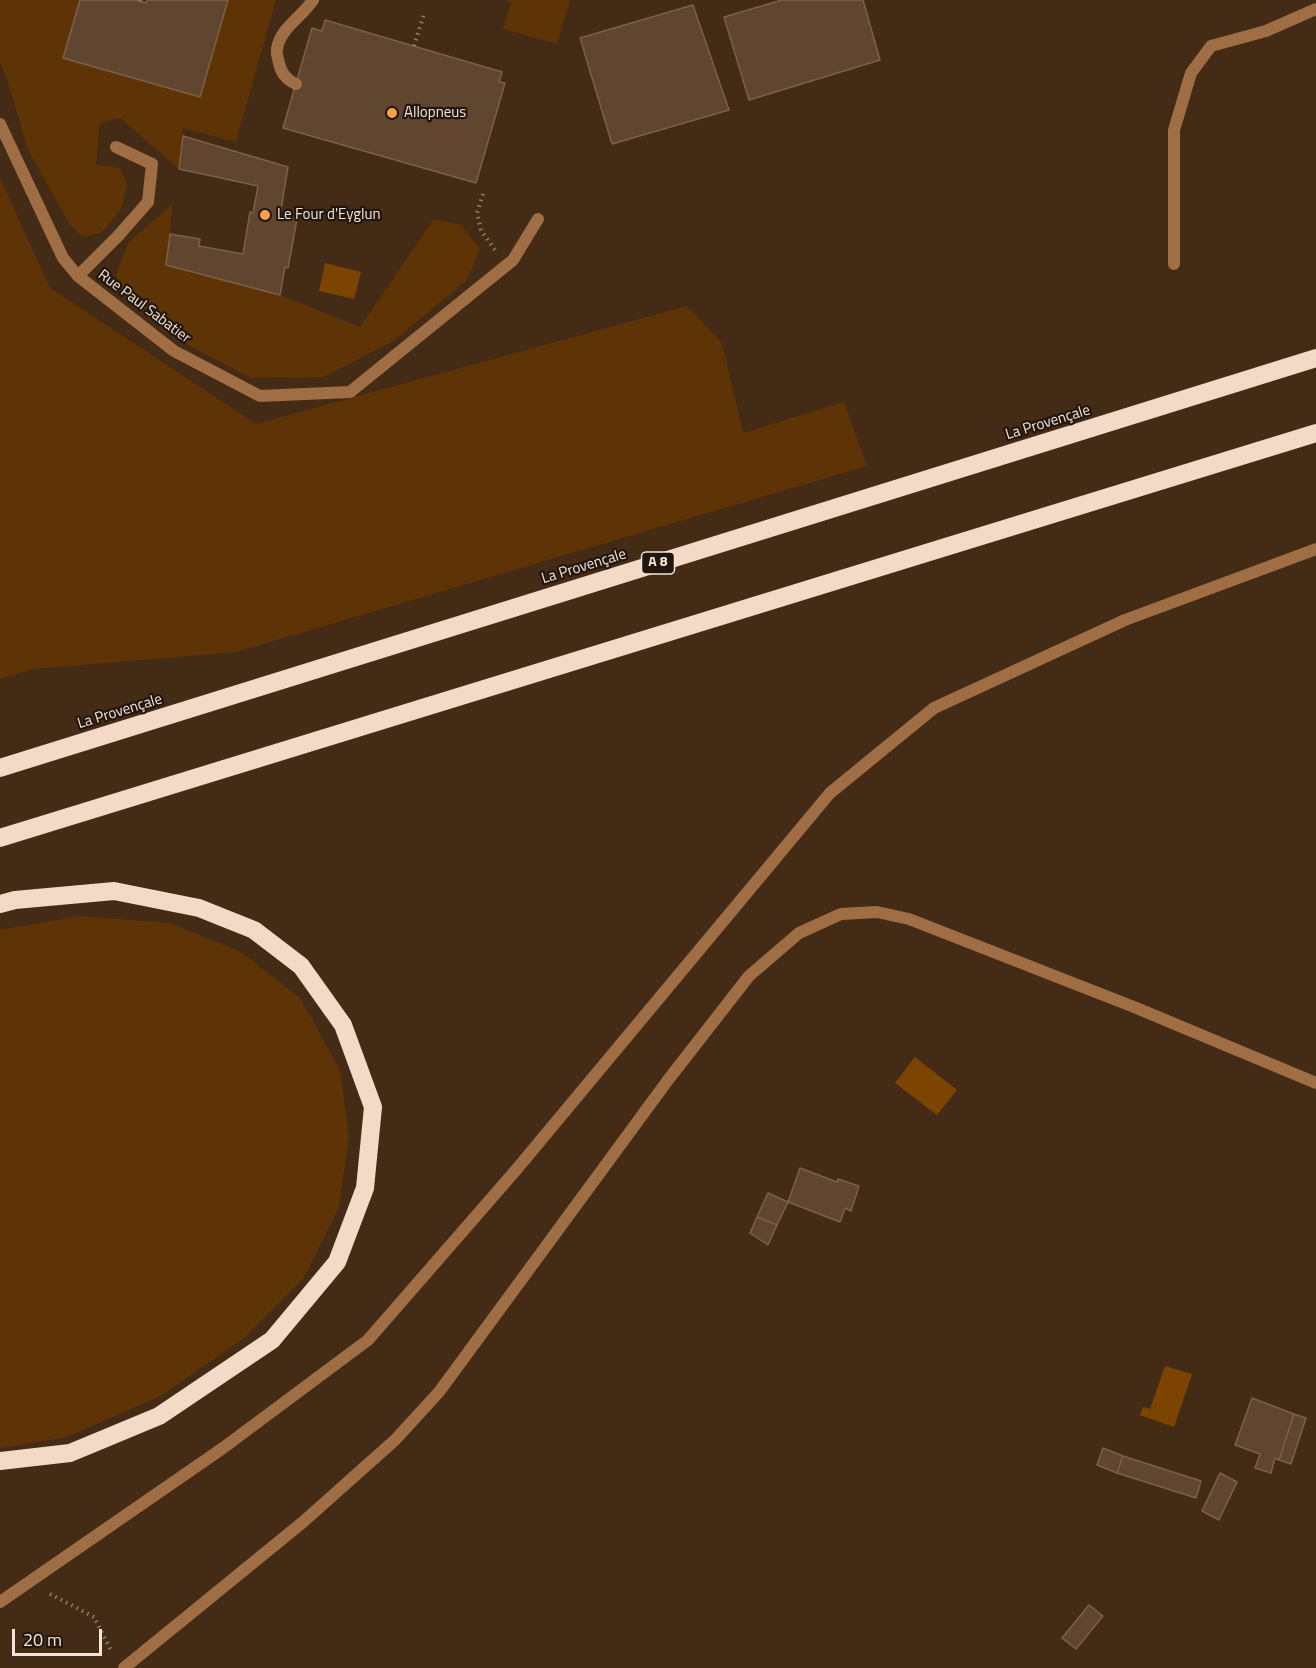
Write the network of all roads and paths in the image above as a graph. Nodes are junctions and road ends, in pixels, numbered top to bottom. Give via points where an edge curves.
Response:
1 (313, 0) edge
2 (1316, 9) edge
3 (424, 14) dead end
4 (414, 46) dead end
5 (296, 84) dead end
6 (0, 124) edge
7 (116, 147) dead end
8 (483, 194) dead end
9 (538, 219) dead end
10 (1174, 264) dead end
11 (506, 266) junction
12 (78, 276) junction
13 (1316, 358) edge
14 (1316, 433) edge
15 (1316, 549) edge
16 (0, 768) edge
17 (0, 838) edge
18 (0, 904) edge
19 (1316, 1083) edge
20 (0, 1461) edge
21 (46, 1591) dead end
22 (0, 1602) edge
23 (120, 1663) edge

1 - 5 street via 284,30 276,50 280,69 288,81
2 - 10 street via 1266,31 1211,46 1191,73 1174,130
3 - 4 path
6 - 12 street, Rue Paul Sabatier via 63,258
7 - 12 street via 152,164 148,202
8 - 11 path via 477,213 481,230
9 - 11 street, Rue Paul Sabatier
11 - 12 street, Rue Paul Sabatier via 350,392 260,396 174,351
13 - 16 highway, La Provençale / A 8
14 - 17 highway
15 - 22 street via 1125,620 934,708 830,794 516,1170 368,1340 223,1448
18 - 20 highway via 114,891 199,908 254,930 301,966 344,1025 373,1107 365,1188 337,1262 273,1340 159,1416 70,1453
19 - 23 street via 909,919 877,912 841,914 800,933 749,976 439,1392 394,1440 303,1522
21 - 23 path via 94,1617

